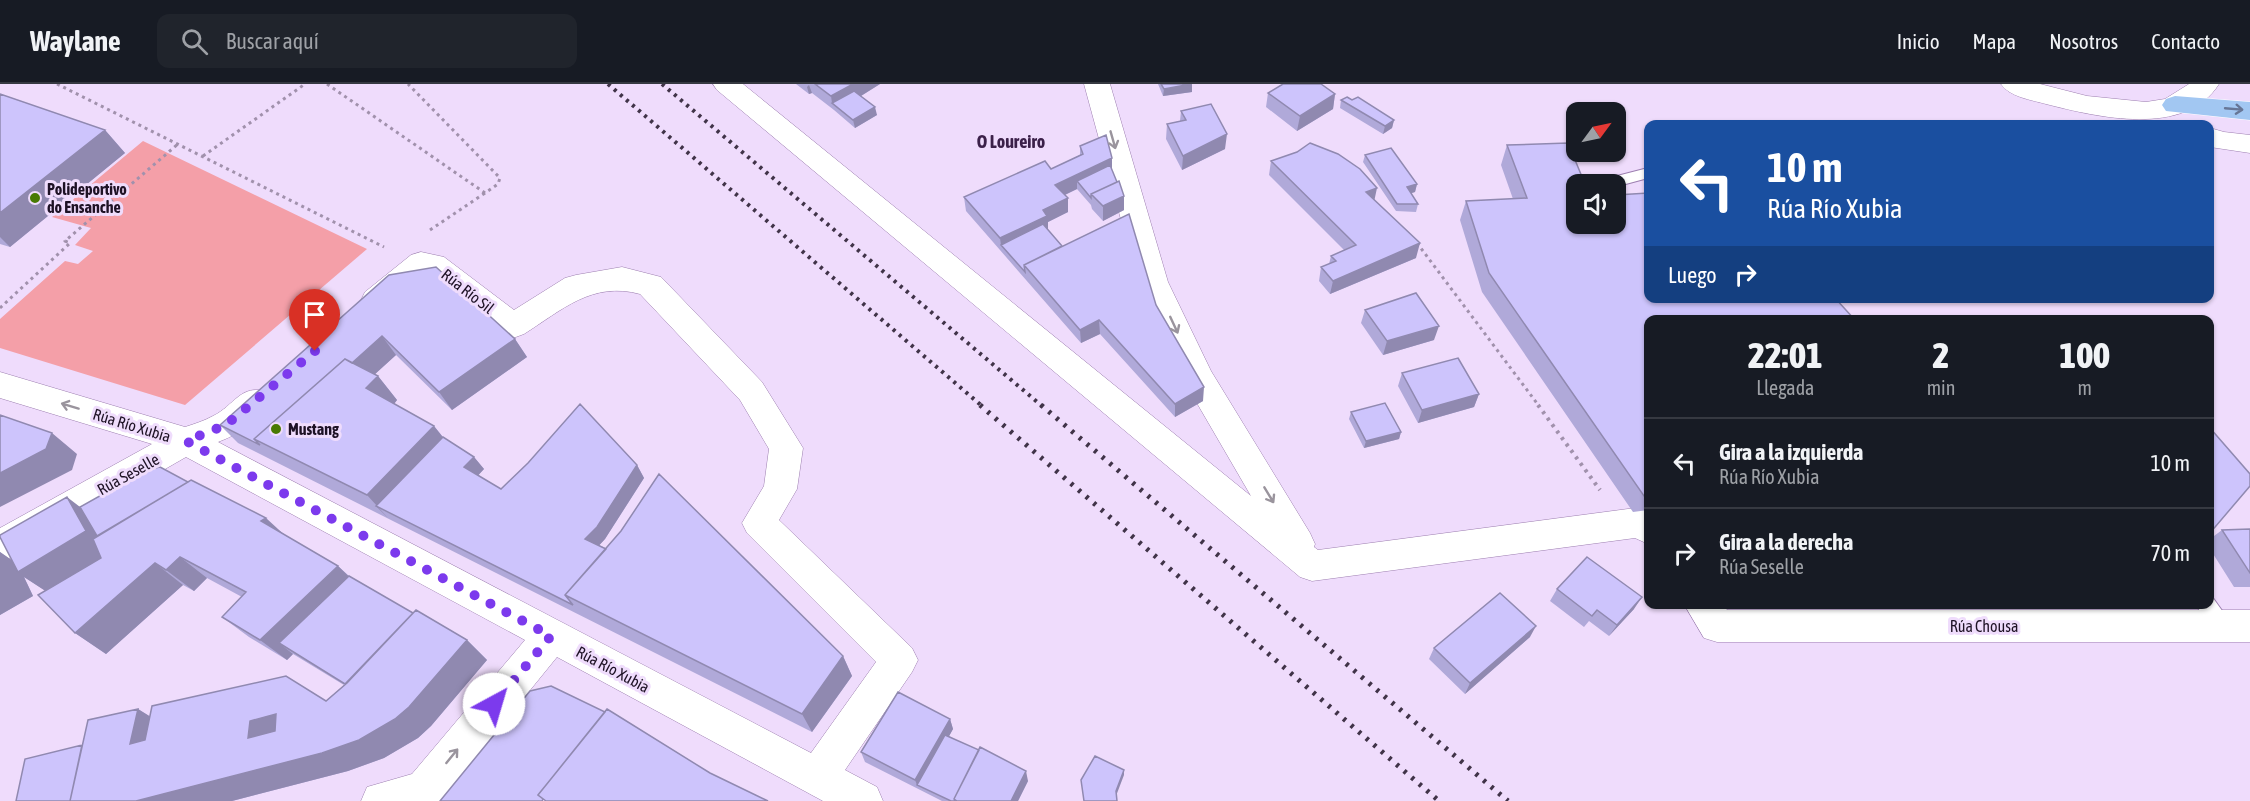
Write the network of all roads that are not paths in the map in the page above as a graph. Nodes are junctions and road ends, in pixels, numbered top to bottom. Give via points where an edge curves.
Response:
1 (726, 84) edge
2 (1098, 84) edge
3 (2014, 84) edge
4 (2206, 84) edge
5 (2250, 111) edge
6 (2174, 113) edge
7 (2214, 138) edge
8 (2250, 144) edge
9 (1644, 174) edge
10 (1626, 179) edge
11 (350, 322) edge
12 (279, 381) edge
13 (0, 385) edge
14 (186, 441) junction
15 (1637, 527) edge
16 (0, 546) edge
17 (1312, 567) junction
18 (1710, 615) edge
19 (2226, 619) edge
20 (551, 636) junction
21 (817, 777) junction
22 (420, 796) edge
23 (381, 801) edge
24 (863, 801) edge

1 - 17 street
2 -> 17 street via 1153,282 1198,377
3 - 6 street via 2076,103
4 - 6 street
6 -> 5 highway
7 - 8 street
9 - 10 lane
11 - 21 street, Rúa Río Sil via 421,249 434,265 513,326 576,286 622,278 650,285 751,391 786,448 780,489 759,523 899,660
12 - 14 street, Rúa Seselle via 226,425
14 -> 13 street, Rúa Río Xubia
14 - 16 street, Rúa Seselle
14 - 20 street, Rúa Río Xubia
15 - 17 street
18 - 19 street, Rúa Chousa
20 - 21 street, Rúa Río Xubia
22 -> 20 street
21 - 24 street, Rúa Río Xubia
22 - 23 street

